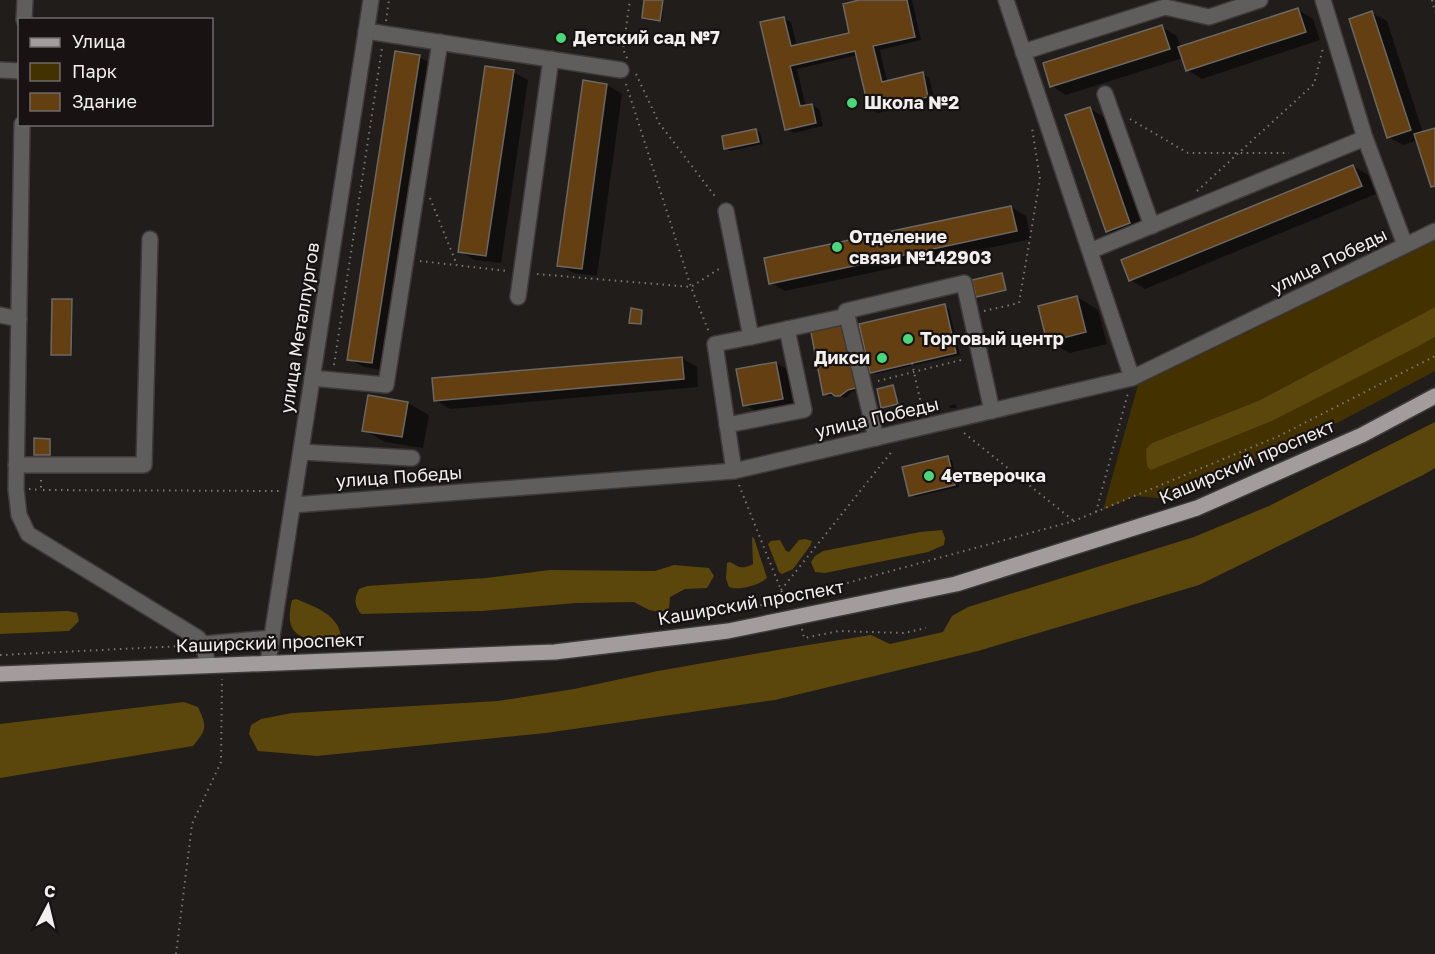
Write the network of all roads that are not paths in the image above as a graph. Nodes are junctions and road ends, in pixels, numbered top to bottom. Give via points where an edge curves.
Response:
1 (25, 0) edge
2 (371, 0) edge
3 (1006, 0) edge
4 (1260, 0) edge
5 (1328, 1) edge
6 (24, 18) edge
7 (366, 31) junction
8 (440, 42) junction
9 (1023, 52) junction
10 (551, 59) junction
11 (627, 65) road end
12 (0, 70) edge
13 (18, 71) edge
14 (1105, 94) dead end
15 (22, 126) edge
16 (1365, 138) junction
17 (726, 210) road end
18 (1152, 226) junction
19 (1435, 231) edge
20 (150, 239) dead end
21 (1405, 245) junction
22 (1090, 252) junction
23 (518, 297) dead end
24 (0, 315) edge
25 (847, 316) junction
26 (19, 319) junction
27 (787, 329) junction
28 (751, 337) junction
29 (312, 378) junction
30 (1132, 378) junction
31 (1435, 396) edge
32 (992, 411) junction
33 (727, 425) junction
34 (876, 438) junction
35 (301, 452) junction
36 (412, 458) dead end
37 (16, 465) junction
38 (734, 471) junction
39 (293, 498) junction
40 (272, 638) junction
41 (203, 644) junction
42 (268, 662) junction
43 (215, 664) junction
44 (0, 674) edge

1 - 6 street
2 - 7 street, улица Металлургов
3 - 9 street
4 - 9 street via 1209,18 1165,7
5 - 16 street via 1330,22
7 - 8 street
7 - 29 street, улица Металлургов
8 - 10 street
8 - 29 street via 386,385
9 - 22 street
10 - 11 street
10 - 23 street
12 - 13 street
14 - 18 street
15 - 26 street
16 - 18 street
16 - 21 street
17 - 28 street
18 - 22 street
19 - 21 street, улица Победы
20 - 37 street via 144,465
21 - 30 street, улица Победы
22 - 30 street
24 - 26 street
25 - 27 street
25 - 32 street via 846,311 964,283
25 - 34 street
26 - 37 street
27 - 28 street
27 - 33 street via 804,410
28 - 33 street via 714,344
29 - 35 street, улица Металлургов
30 - 32 street, улица Победы
31 - 42 main road, Каширский проспект via 1362,435 1197,508 956,584 728,631 555,652
32 - 34 street, улица Победы
33 - 38 street
34 - 38 street, улица Победы
35 - 36 street
35 - 39 street, улица Металлургов
37 - 41 street via 19,515 28,534
38 - 39 street, улица Победы
39 - 40 street, улица Металлургов
40 - 41 street
40 - 42 street, улица Металлургов
41 - 43 street
42 - 43 main road, Каширский проспект
43 - 44 main road, Каширский проспект

